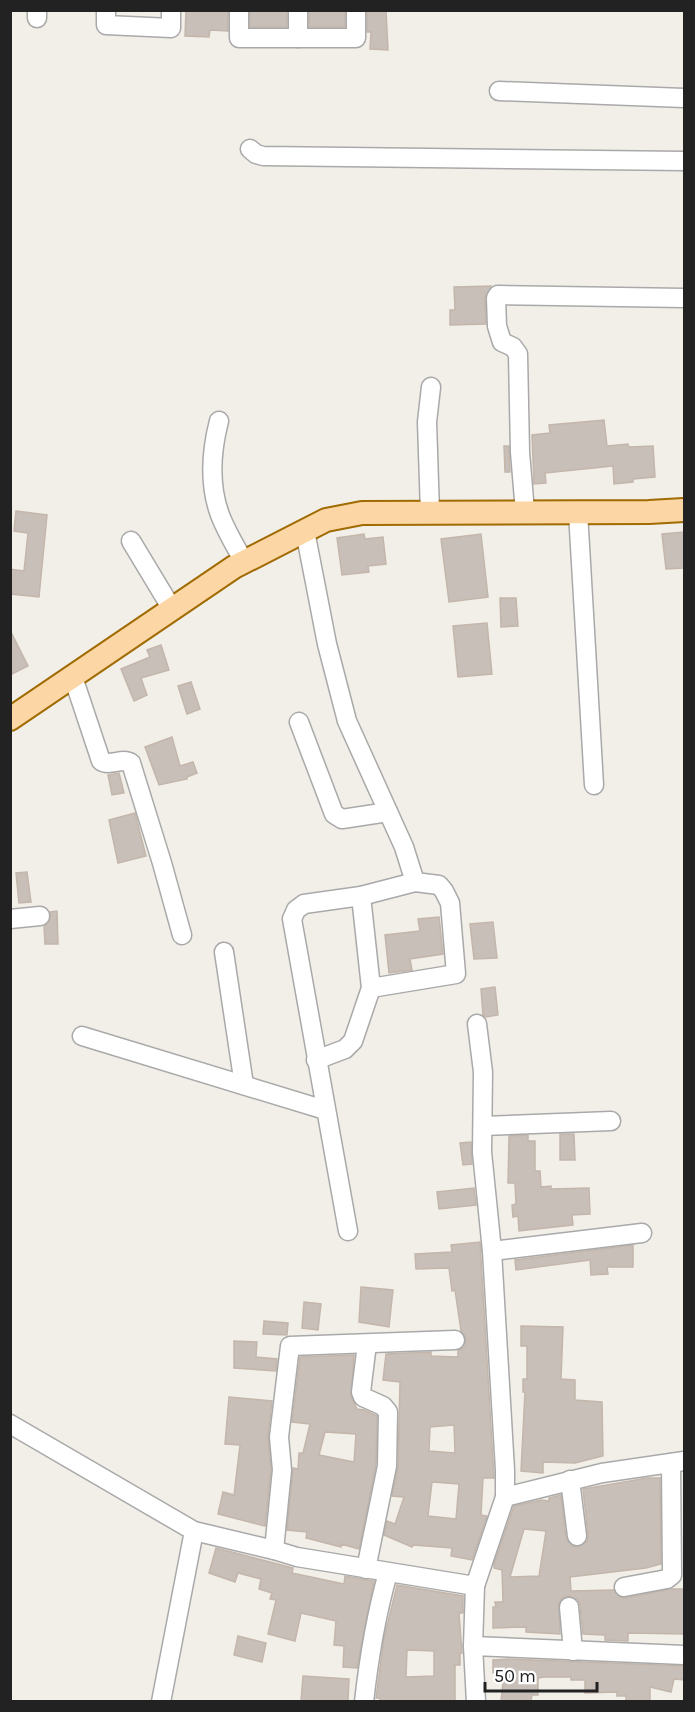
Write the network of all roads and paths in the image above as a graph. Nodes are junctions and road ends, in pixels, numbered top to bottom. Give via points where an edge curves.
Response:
1 (239, 10) edge
2 (298, 10) edge
3 (356, 10) edge
4 (106, 18) edge
5 (171, 19) edge
6 (298, 38) junction
7 (499, 91) dead end
8 (684, 98) edge
9 (250, 149) dead end
10 (684, 161) edge
11 (684, 298) edge
12 (431, 387) dead end
13 (219, 421) dead end
14 (684, 510) edge
15 (430, 512) junction
16 (525, 512) junction
17 (578, 512) junction
18 (305, 531) junction
19 (131, 541) dead end
20 (244, 562) junction
21 (172, 609) junction
22 (73, 677) junction
23 (10, 719) edge
24 (299, 722) dead end
25 (594, 785) dead end
26 (388, 812) junction
27 (415, 882) junction
28 (362, 896) junction
29 (40, 916) dead end
30 (10, 919) edge
31 (182, 935) dead end
32 (225, 952) dead end
33 (371, 988) junction
34 (477, 1024) dead end
35 (82, 1036) dead end
36 (316, 1060) junction
37 (244, 1085) junction
38 (325, 1110) junction
39 (611, 1121) dead end
40 (483, 1126) junction
41 (348, 1231) dead end
42 (642, 1233) dead end
43 (492, 1251) junction
44 (455, 1340) dead end
45 (367, 1344) junction
46 (10, 1424) edge
47 (678, 1462) edge
48 (570, 1480) junction
49 (505, 1497) junction
50 (194, 1531) junction
51 (577, 1536) dead end
52 (274, 1550) junction
53 (366, 1569) junction
54 (388, 1573) junction
55 (475, 1586) junction
56 (624, 1587) dead end
57 (569, 1607) dead end
58 (472, 1646) junction
59 (573, 1651) junction
60 (684, 1655) edge
61 (161, 1701) edge
62 (364, 1701) edge
63 (476, 1701) edge

1 - 6 street via 239,38
2 - 6 street
3 - 6 street via 356,38
4 - 5 street
7 - 8 street
9 - 10 street via 263,156
11 - 16 street via 498,295 497,326 502,342 518,354
12 - 15 street via 427,422
13 - 20 street via 214,442 215,496 220,516
14 - 17 main road
15 - 16 main road
15 - 18 main road via 344,515
16 - 17 main road
17 - 25 street
18 - 20 main road
18 - 26 street via 347,721
19 - 21 street
20 - 21 main road
21 - 22 main road
22 - 23 main road
22 - 31 street via 101,760 106,764 127,760 131,763
24 - 26 street via 334,814 342,819
26 - 27 street
27 - 28 street
27 - 33 street via 439,885 450,903 456,974
28 - 33 street
28 - 36 street via 304,904 292,919
29 - 30 street
32 - 37 street
33 - 36 street via 352,1041 345,1050
34 - 40 street via 483,1071
35 - 37 street
36 - 38 street
37 - 38 street
38 - 41 street
39 - 40 street
40 - 43 street
42 - 43 street
43 - 49 street
44 - 45 street
45 - 52 street via 290,1346 279,1437 282,1470
45 - 53 street via 361,1392 388,1412 387,1466
46 - 50 street
47 - 48 street
47 - 56 street via 672,1575
48 - 49 street
48 - 51 street
49 - 55 street
50 - 52 street
50 - 61 street
52 - 53 street
53 - 54 street
54 - 55 street
54 - 62 street via 377,1614
55 - 58 street
57 - 59 street
58 - 59 street
58 - 63 street
59 - 60 street

